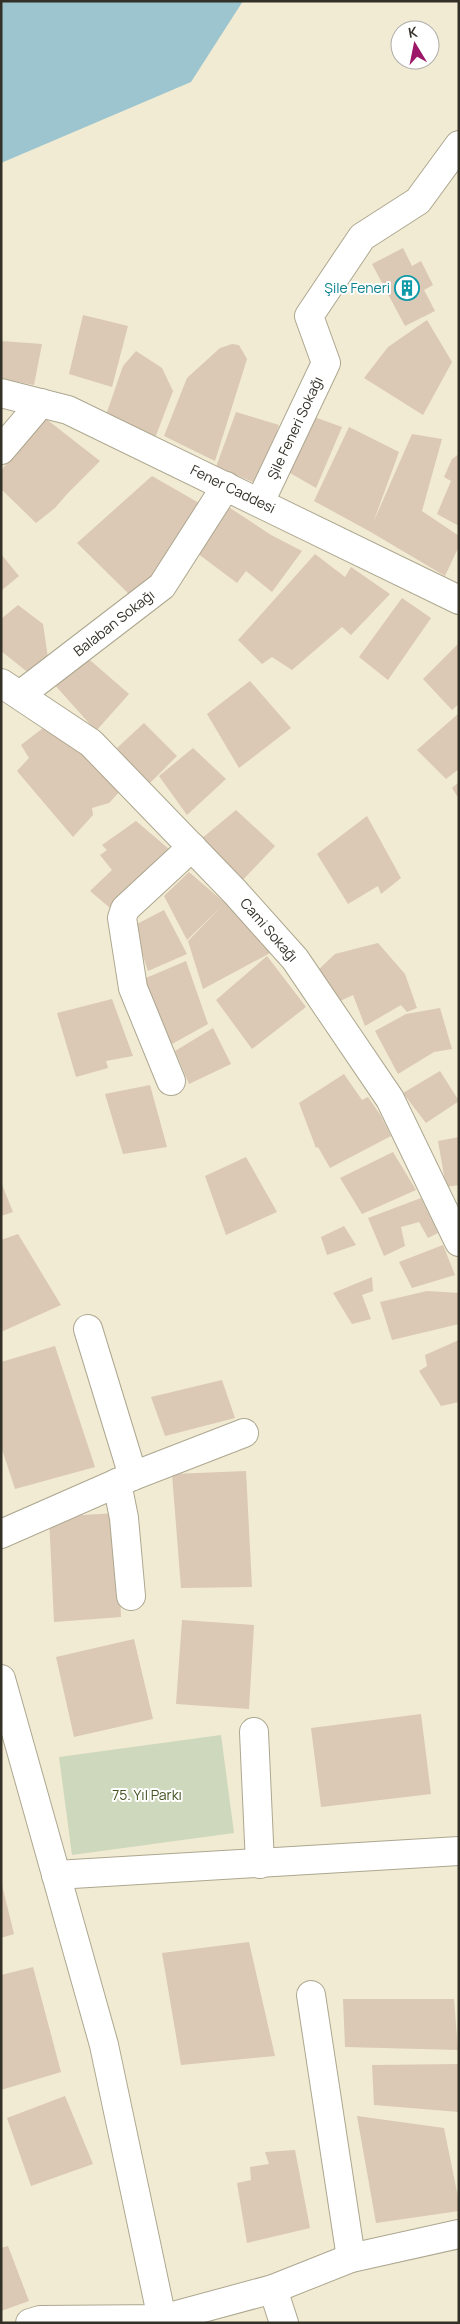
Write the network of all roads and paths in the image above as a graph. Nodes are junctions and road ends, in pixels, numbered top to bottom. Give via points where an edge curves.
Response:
1 (459, 145) edge
2 (1, 392) edge
3 (41, 403) junction
4 (1, 450) edge
5 (226, 486) junction
6 (260, 502) junction
7 (459, 600) edge
8 (10, 689) edge
9 (192, 847) junction
10 (171, 1081) dead end
11 (448, 1195) edge
12 (459, 1242) edge
13 (88, 1329) dead end
14 (244, 1433) dead end
15 (125, 1480) junction
16 (1, 1534) edge
17 (131, 1596) dead end
18 (1, 1679) edge
19 (254, 1732) dead end
20 (459, 1852) edge
21 (260, 1864) junction
22 (56, 1875) junction
23 (311, 1995) dead end
24 (459, 2234) edge
25 (351, 2258) junction
26 (273, 2289) junction
27 (162, 2319) junction
28 (36, 2322) edge
29 (284, 2323) edge

1 - 6 street, Şile Feneri Sokağı via 418,201 362,237 309,316 326,363
2 - 3 street, Fener Caddesi
3 - 4 street
3 - 5 street, Fener Caddesi via 68,410
5 - 6 street, Fener Caddesi
5 - 8 street, Balaban Sokağı via 162,586
6 - 7 street, Fener Caddesi
8 - 9 street, Cami Sokağı via 92,743
9 - 10 street via 125,909 122,918 133,988
9 - 11 street, Cami Sokağı via 295,959 390,1099
11 - 12 street, Cami Sokağı
13 - 15 street
14 - 15 street
15 - 16 street
15 - 17 street via 124,1518
18 - 22 street
19 - 21 street
20 - 21 street
21 - 22 street
22 - 27 street via 104,2045
23 - 25 street
24 - 25 street
25 - 26 street
26 - 27 street
26 - 29 street
27 - 28 street

